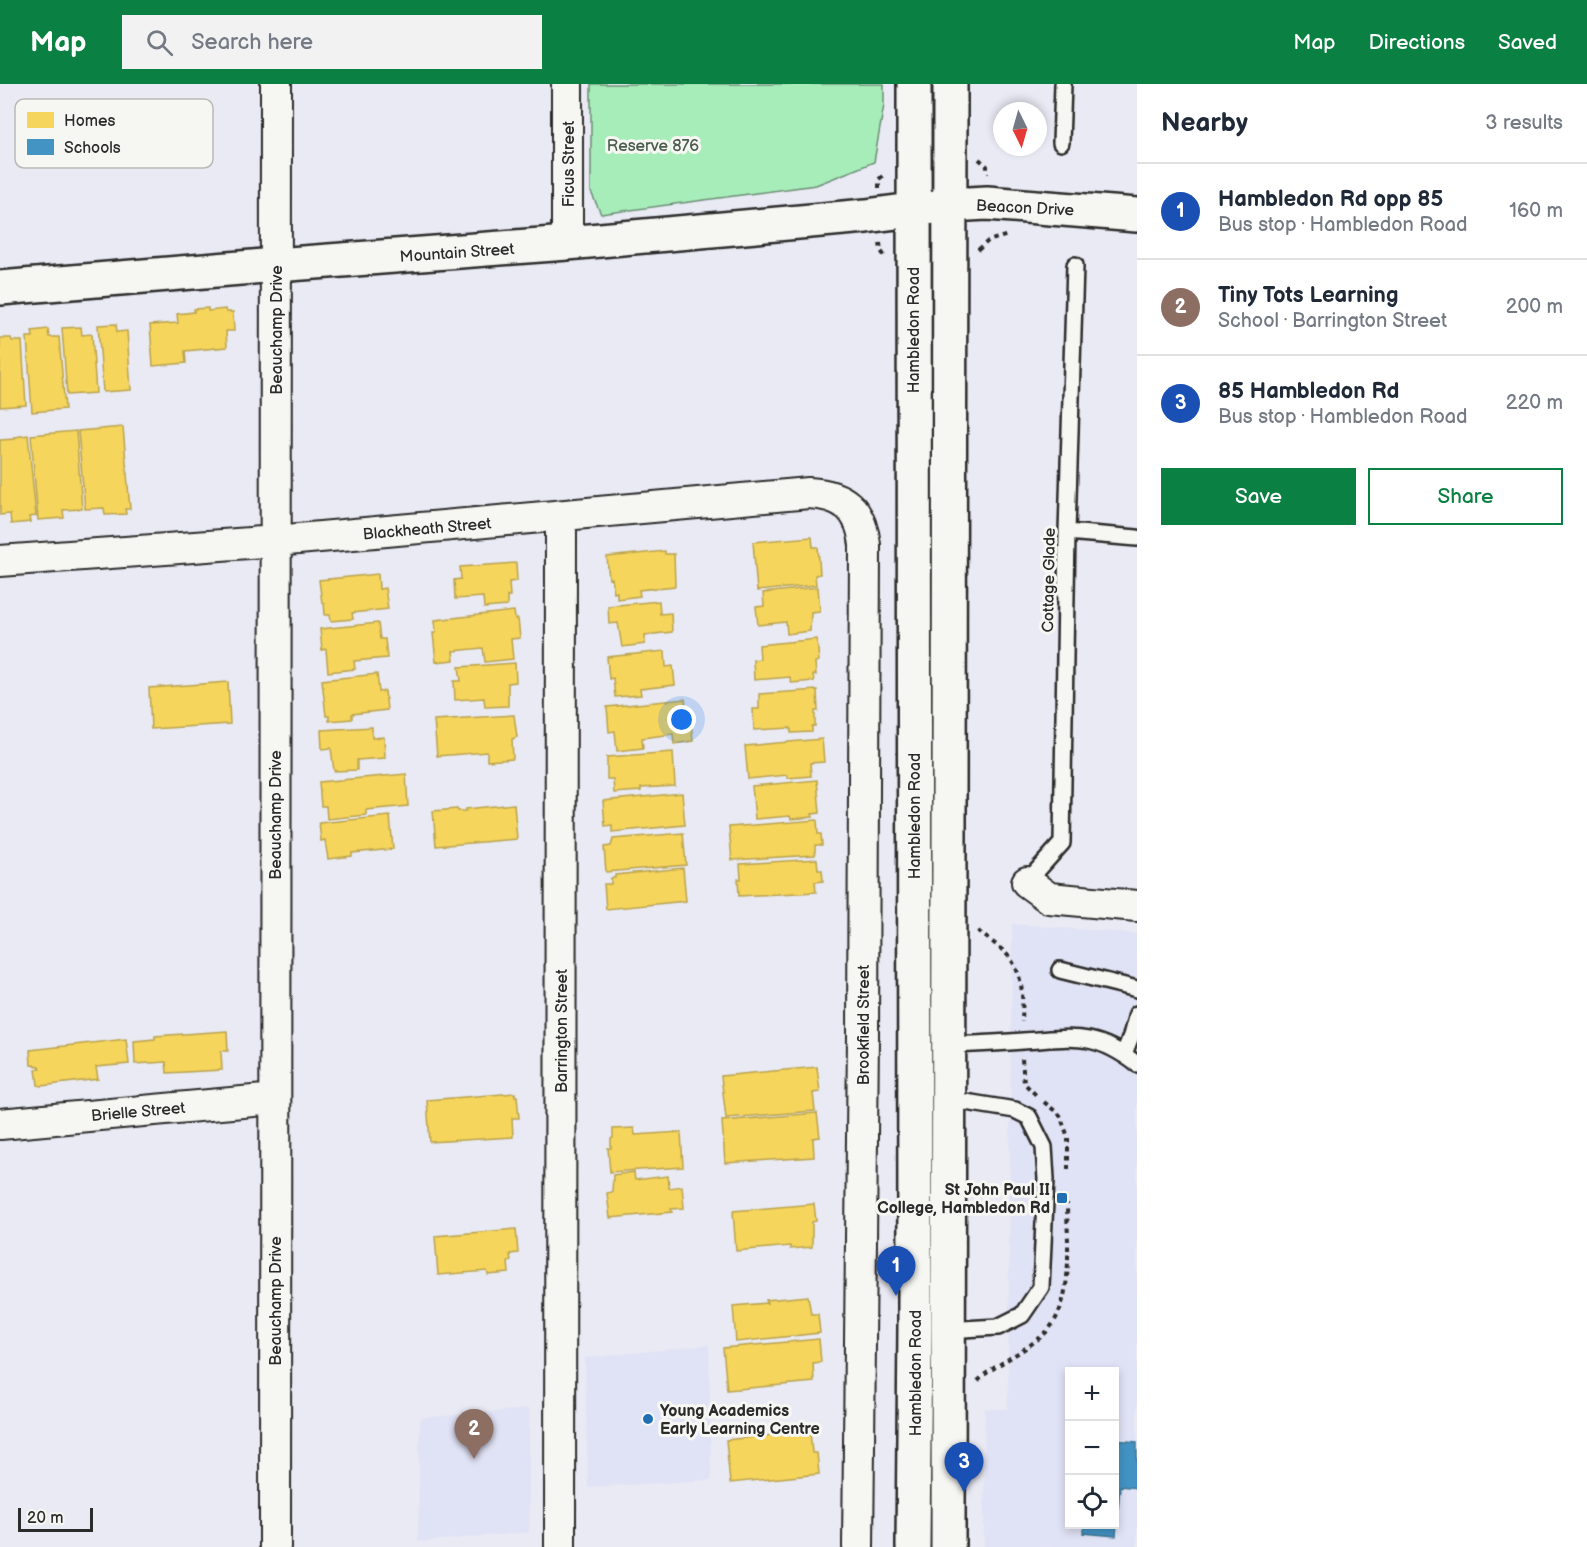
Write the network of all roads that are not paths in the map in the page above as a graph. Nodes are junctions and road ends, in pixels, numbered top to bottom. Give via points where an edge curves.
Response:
1 (276, 84) edge
2 (567, 84) edge
3 (914, 84) edge
4 (950, 84) edge
5 (1063, 84) edge
6 (1061, 142) dead end
7 (950, 205) junction
8 (913, 208) junction
9 (1137, 215) edge
10 (567, 243) junction
11 (276, 265) junction
12 (1075, 265) dead end
13 (0, 288) edge
14 (850, 507) joint
15 (561, 516) junction
16 (1067, 532) junction
17 (1137, 538) edge
18 (276, 541) junction
19 (0, 561) edge
20 (1026, 882) joint
21 (1137, 906) edge
22 (1060, 970) dead end
23 (1137, 989) edge
24 (1137, 1014) edge
25 (949, 1045) junction
26 (1124, 1054) junction
27 (1137, 1064) edge
28 (915, 1082) junction
29 (275, 1099) junction
30 (949, 1101) junction
31 (0, 1124) edge
32 (915, 1327) junction
33 (948, 1330) junction
34 (275, 1547) edge
35 (560, 1547) edge
36 (858, 1547) edge
37 (913, 1547) edge
38 (948, 1547) edge

1 - 11 street, Beauchamp Drive
2 - 10 street, Ficus Street
3 - 8 main road, Hambledon Road
4 - 7 main road, Hambledon Road
5 - 6 lane
7 - 8 main road, Beacon Drive
7 - 9 main road, Beacon Drive via 987,203
7 - 25 main road, Hambledon Road
8 - 10 main road, Mountain Street via 866,216
8 - 28 main road, Hambledon Road
10 - 11 main road, Mountain Street
11 - 13 main road, Mountain Street
11 - 18 street, Beauchamp Drive
12 - 16 lane, Cottage Glade
14 - 15 street, Blackheath Street via 832,496 809,493
14 - 36 street, Brookfield Street via 863,527 865,545
15 - 18 street, Blackheath Street
15 - 35 street, Barrington Street
16 - 17 lane
16 - 20 lane, Cottage Glade via 1062,843
18 - 19 street, Blackheath Street
18 - 29 street, Beauchamp Drive
20 - 21 street via 1049,898
22 - 23 lane
24 - 26 lane
25 - 26 lane via 1071,1037 1095,1041
25 - 30 main road, Hambledon Road
26 - 27 lane
28 - 30 lane
28 - 32 main road, Hambledon Road
29 - 31 street, Brielle Street
29 - 34 street, Beauchamp Drive
30 - 33 main road, Hambledon Road
30 - 33 lane via 1015,1110 1029,1117 1044,1147 1046,1179 1041,1287 1022,1315 998,1327
32 - 33 lane
32 - 37 main road, Hambledon Road
33 - 38 main road, Hambledon Road

